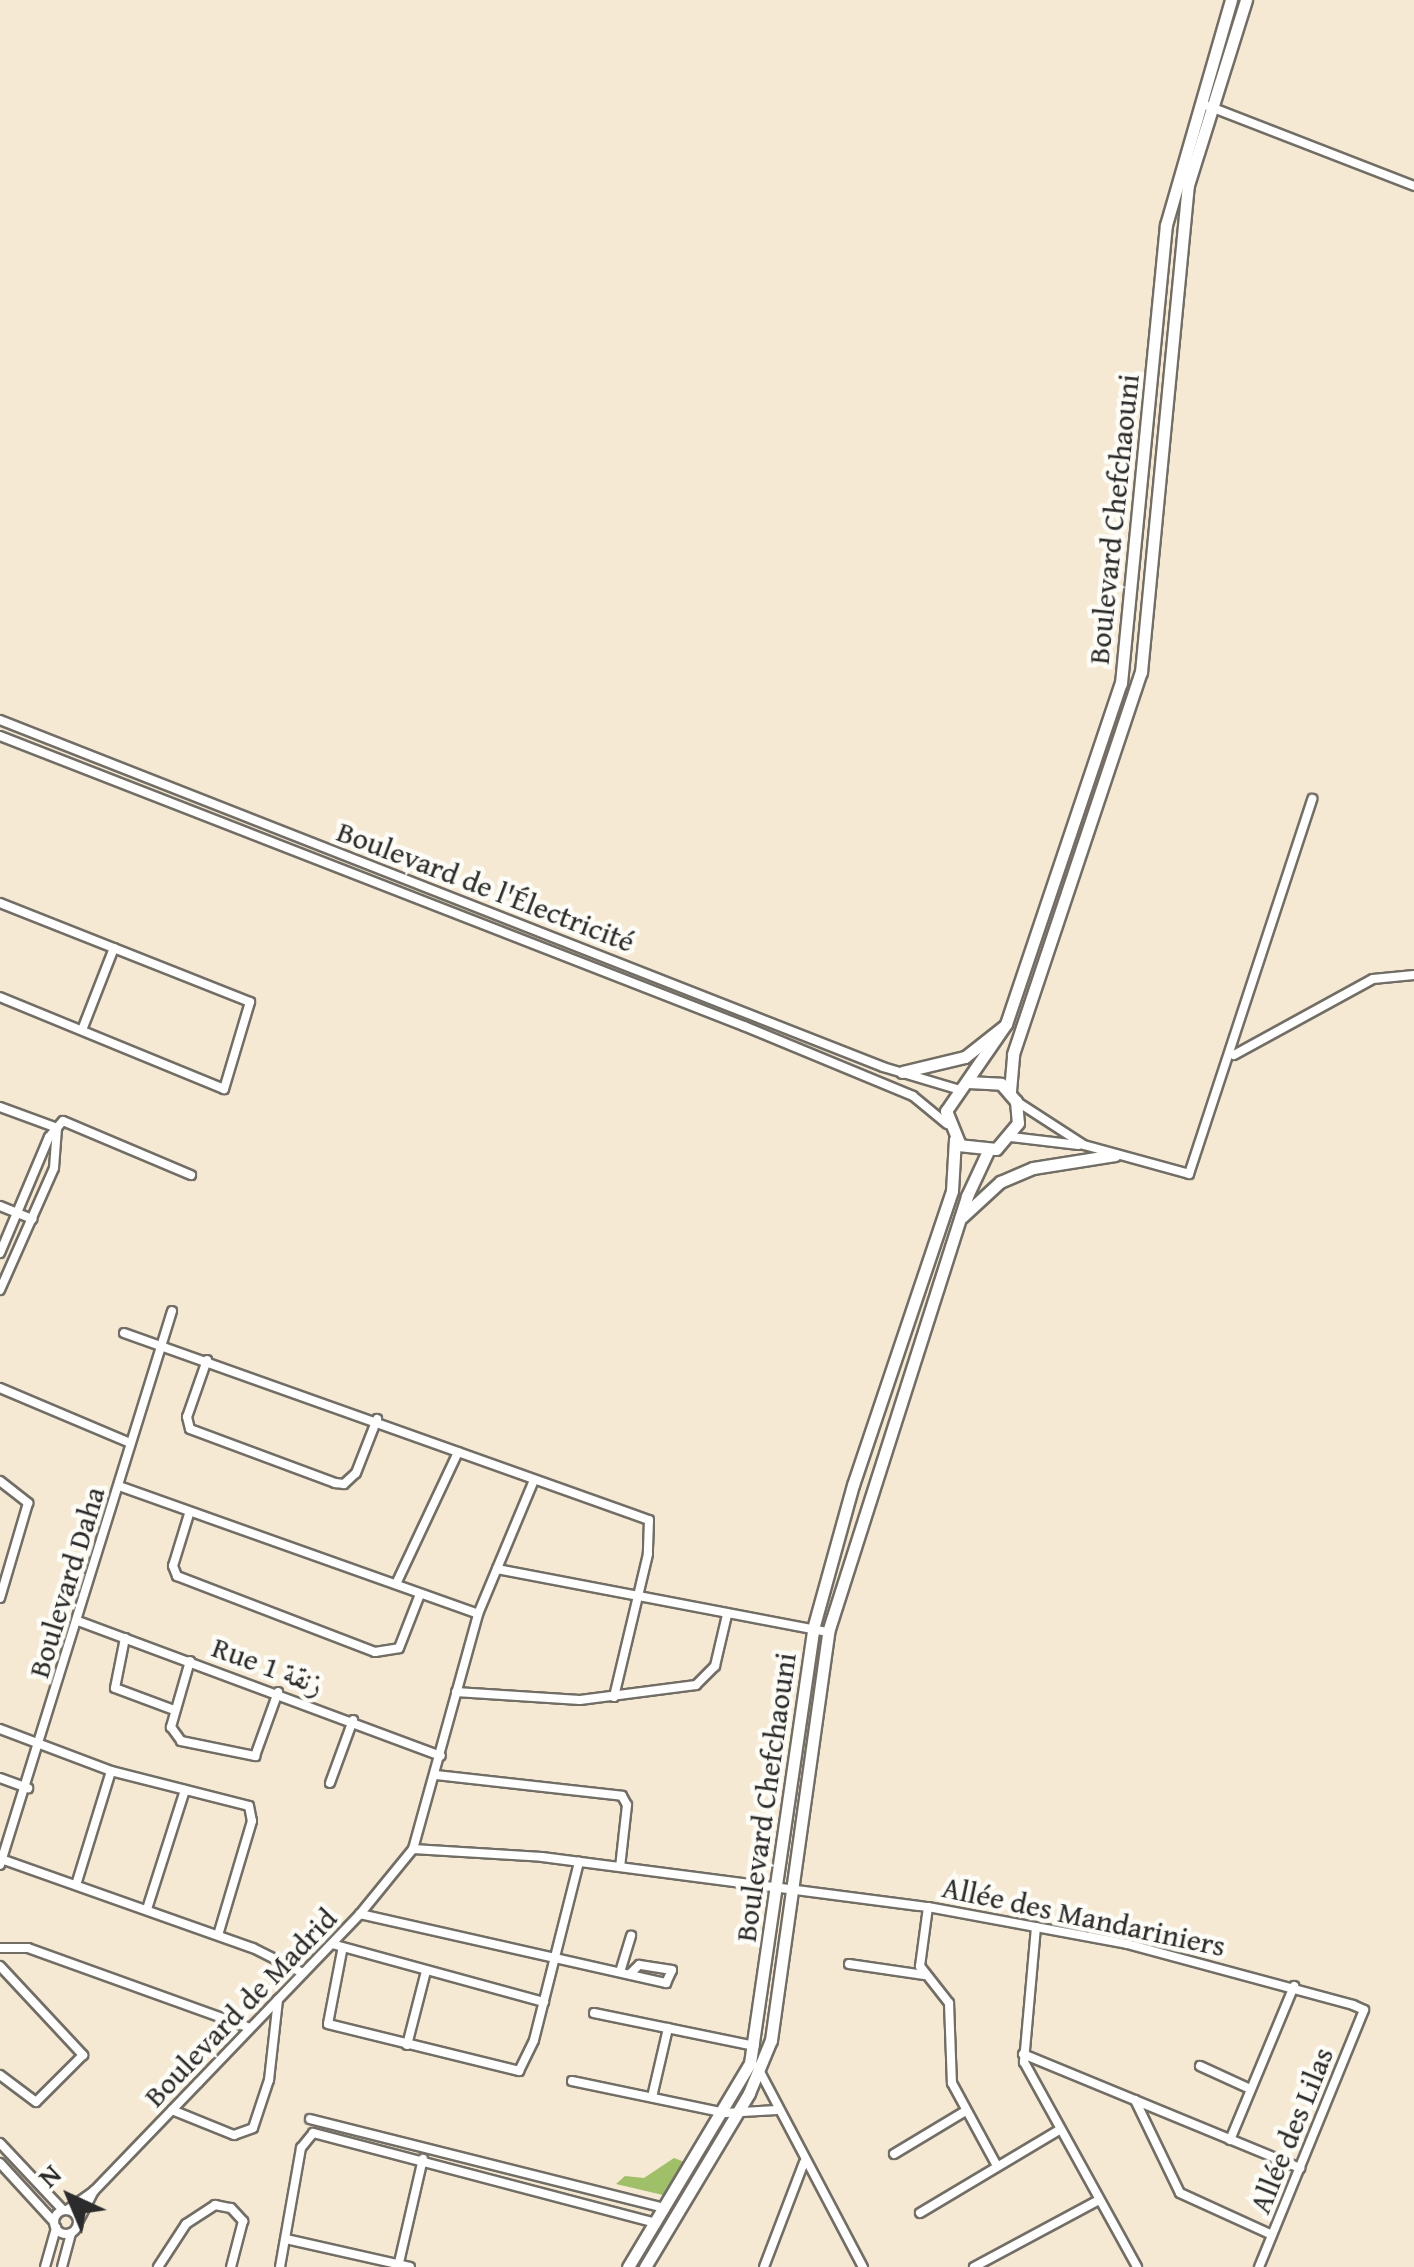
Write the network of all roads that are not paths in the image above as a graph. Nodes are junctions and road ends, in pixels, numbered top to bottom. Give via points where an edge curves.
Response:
1 (1231, 0) edge
2 (1246, 0) edge
3 (1198, 102) junction
4 (1213, 108) junction
5 (1414, 186) edge
6 (0, 720) edge
7 (0, 736) edge
8 (1312, 799) dead end
9 (0, 902) edge
10 (114, 948) junction
11 (1414, 975) edge
12 (0, 997) edge
13 (1006, 1024) junction
14 (82, 1030) junction
15 (1232, 1055) junction
16 (902, 1072) junction
17 (962, 1085) junction
18 (1013, 1096) junction
19 (0, 1107) edge
20 (947, 1124) junction
21 (57, 1128) junction
22 (1011, 1137) junction
23 (956, 1140) junction
24 (1084, 1145) junction
25 (988, 1151) junction
26 (1115, 1155) junction
27 (191, 1176) dead end
28 (0, 1206) edge
29 (20, 1213) junction
30 (33, 1219) junction
31 (960, 1220) junction
32 (0, 1253) edge
33 (0, 1290) edge
34 (172, 1310) dead end
35 (124, 1332) dead end
36 (162, 1343) junction
37 (207, 1360) junction
38 (0, 1388) edge
39 (376, 1419) junction
40 (130, 1443) junction
41 (458, 1452) junction
42 (534, 1480) junction
43 (0, 1481) edge
44 (119, 1486) junction
45 (189, 1514) junction
46 (5, 1565) edge
47 (497, 1570) junction
48 (396, 1584) junction
49 (420, 1594) junction
50 (638, 1596) junction
51 (0, 1598) edge
52 (478, 1614) junction
53 (727, 1614) junction
54 (78, 1620) junction
55 (813, 1630) junction
56 (828, 1632) junction
57 (125, 1638) junction
58 (190, 1661) junction
59 (278, 1692) junction
60 (456, 1692) junction
61 (614, 1696) junction
62 (174, 1710) junction
63 (353, 1720) junction
64 (0, 1729) edge
65 (41, 1747) junction
66 (442, 1756) junction
67 (111, 1772) junction
68 (436, 1775) junction
69 (0, 1778) edge
70 (330, 1784) dead end
71 (28, 1788) junction
72 (184, 1790) junction
73 (413, 1849) junction
74 (2, 1861) edge
75 (579, 1862) junction
76 (620, 1867) junction
77 (76, 1885) junction
78 (776, 1887) junction
79 (790, 1889) junction
80 (928, 1907) junction
81 (148, 1909) junction
82 (360, 1914) junction
83 (1036, 1926) junction
84 (218, 1934) junction
85 (631, 1936) dead end
86 (332, 1944) junction
87 (0, 1948) edge
88 (342, 1950) junction
89 (318, 1958) junction
90 (555, 1958) junction
91 (849, 1964) dead end
92 (1, 1970) edge
93 (337, 1970) junction
94 (426, 1971) junction
95 (303, 1973) junction
96 (625, 1973) junction
97 (924, 1975) junction
98 (1294, 1986) junction
99 (278, 1999) junction
100 (544, 2002) junction
101 (1364, 2010) joint
102 (594, 2013) dead end
103 (250, 2028) junction
104 (668, 2028) junction
105 (407, 2045) junction
106 (755, 2046) junction
107 (1023, 2054) junction
108 (1200, 2066) dead end
109 (755, 2067) junction
110 (0, 2075) edge
111 (572, 2081) dead end
112 (1250, 2089) junction
113 (652, 2097) junction
114 (1135, 2100) junction
115 (172, 2110) junction
116 (776, 2110) junction
117 (964, 2112) junction
118 (731, 2114) junction
119 (310, 2119) dead end
120 (1059, 2130) junction
121 (1230, 2140) junction
122 (0, 2142) edge
123 (894, 2154) dead end
124 (423, 2160) junction
125 (804, 2162) junction
126 (0, 2163) edge
127 (996, 2164) junction
128 (1300, 2168) junction
129 (94, 2191) junction
130 (1099, 2200) junction
131 (664, 2208) junction
132 (65, 2210) junction
133 (920, 2213) dead end
134 (78, 2220) junction
135 (656, 2222) junction
136 (55, 2225) junction
137 (71, 2233) junction
138 (1272, 2235) junction
139 (286, 2239) junction
140 (398, 2266) edge
141 (1133, 2266) edge
142 (45, 2267) edge
143 (62, 2267) edge
144 (158, 2267) edge
145 (231, 2267) edge
146 (280, 2267) edge
147 (410, 2267) edge
148 (628, 2267) edge
149 (645, 2267) edge
150 (764, 2267) edge
151 (863, 2267) edge
152 (974, 2267) edge
153 (1260, 2267) edge

1 - 3 street, Boulevard Chefchaouni
2 - 4 street, Boulevard Chefchaouni
3 - 4 street
3 - 13 street, Boulevard Chefchaouni via 1166,225 1126,658
4 - 5 street
4 - 18 street, Boulevard Chefchaouni via 1186,196 1142,672 1013,1054
6 - 16 street, Boulevard de l'Électricité
7 - 20 street, Boulevard de l'Électricité via 744,1026 913,1096
8 - 15 street
9 - 10 street
10 - 14 street
10 - 14 street via 250,1002 224,1089
11 - 15 street via 1384,974
12 - 14 street
13 - 16 street via 965,1057
13 - 17 street, Boulevard Chefchaouni
15 - 26 street via 1189,1174
16 - 17 street, Boulevard de l'Électricité
17 - 18 street via 990,1080
17 - 20 street, Boulevard Chefchaouni
18 - 22 street, Boulevard Chefchaouni
18 - 24 street
19 - 21 street
20 - 23 street
21 - 27 street via 72,1121
21 - 29 street
21 - 30 street via 58,1154
22 - 24 street
22 - 25 street
23 - 25 street
23 - 55 street, Boulevard Chefchaouni via 952,1191 853,1486
24 - 26 street
25 - 31 street, Boulevard Chefchaouni
26 - 31 street via 1033,1168 1000,1182
28 - 29 street
29 - 30 street
29 - 32 street
30 - 33 street
31 - 56 street, Boulevard Chefchaouni
34 - 36 street, Boulevard Daha
35 - 36 street
36 - 37 street
36 - 40 street, Boulevard Daha
37 - 39 street
37 - 39 street via 187,1418 190,1429 334,1482 344,1484 356,1473
38 - 40 street
39 - 41 street
40 - 44 street, Boulevard Daha
41 - 42 street
41 - 48 street
42 - 47 street, Boulevard de Madrid
42 - 50 street via 649,1520
43 - 46 street via 28,1503
44 - 45 street
44 - 54 street, Boulevard Daha
45 - 48 street
45 - 49 street via 173,1566 177,1576 375,1652 398,1648
46 - 51 street
47 - 50 street
47 - 52 street, Boulevard de Madrid
48 - 49 street
49 - 52 street
50 - 53 street
50 - 61 street
52 - 60 street, Boulevard de Madrid
53 - 55 street
53 - 61 street via 706,1680
54 - 57 street, Rue 1 زنقة
54 - 65 street, Boulevard Daha
55 - 56 street
55 - 78 street, Boulevard Chefchaouni
56 - 79 street, Boulevard Chefchaouni
57 - 58 street, Rue 1 زنقة
57 - 62 street via 115,1688
58 - 59 street, Rue 1 زنقة
58 - 62 street
59 - 62 street via 255,1756 175,1738
59 - 63 street, Rue 1 زنقة
60 - 61 street
60 - 66 street, Boulevard de Madrid
63 - 66 street, Rue 1 زنقة
63 - 70 street
64 - 65 street
65 - 67 street
65 - 71 street, Boulevard Daha
66 - 68 street, Boulevard de Madrid
67 - 72 street
67 - 77 street
68 - 73 street, Boulevard de Madrid
68 - 76 street via 622,1796 627,1805
69 - 71 street
71 - 74 street, Boulevard Daha
72 - 81 street
72 - 84 street via 241,1801 252,1810
73 - 75 street
73 - 82 street, Boulevard de Madrid
74 - 77 street
75 - 76 street
75 - 90 street
76 - 78 street
77 - 81 street
78 - 79 street
78 - 106 street, Boulevard Chefchaouni
79 - 80 street, Allée des Mandariniers
79 - 109 street, Boulevard Chefchaouni via 772,2040
80 - 83 street, Allée des Mandariniers
80 - 97 street
81 - 84 street
82 - 86 street, Boulevard de Madrid
82 - 90 street
83 - 98 street, Allée des Mandariniers
83 - 107 street
84 - 95 street
85 - 96 street
86 - 88 street
86 - 89 street, Boulevard de Madrid
87 - 103 street via 28,1948
88 - 93 street
88 - 94 street
89 - 93 street
89 - 95 street, Boulevard de Madrid
90 - 96 street
90 - 100 street
91 - 97 street
92 - 110 street via 83,2055 36,2102
93 - 105 street via 328,2024
94 - 100 street
94 - 105 street
95 - 99 street, Boulevard de Madrid
96 - 96 street via 666,1983 672,1970 639,1965
97 - 117 street via 949,2003 949,2071
98 - 101 street, Allée des Mandariniers
98 - 112 street
99 - 103 street, Boulevard de Madrid
99 - 115 street via 254,2128 234,2135
100 - 105 street via 519,2071
101 - 128 street, Allée des Lilas
102 - 104 street
103 - 115 street, Boulevard de Madrid
104 - 106 street
104 - 113 street
106 - 109 street, Boulevard Chefchaouni
107 - 114 street
107 - 120 street
108 - 112 street
109 - 116 street
109 - 118 street, Boulevard Chefchaouni
111 - 113 street
112 - 121 street
113 - 118 street
114 - 121 street
114 - 138 street via 1180,2193
115 - 129 street, Boulevard de Madrid
116 - 118 street
116 - 125 street
117 - 123 street
117 - 127 street
118 - 131 street, Boulevard Chefchaouni
118 - 149 street, Boulevard Chefchaouni
119 - 131 street
120 - 127 street
120 - 130 street
121 - 128 street
122 - 132 street
124 - 135 street
124 - 139 street via 309,2135
124 - 140 street
125 - 150 street
125 - 151 street
126 - 136 street
127 - 133 street via 969,2188
128 - 138 street, Allée des Lilas
129 - 132 street, Boulevard de Madrid
129 - 134 street, Boulevard de Madrid
130 - 141 street
130 - 152 street
131 - 135 street, Boulevard Chefchaouni
132 - 134 street
132 - 136 street, Boulevard de Madrid
134 - 137 street, Boulevard de Madrid
135 - 148 street, Boulevard Chefchaouni
136 - 137 street
136 - 142 street
137 - 143 street, Boulevard de Madrid
138 - 153 street, Allée des Lilas
139 - 140 street
139 - 146 street
140 - 147 street
144 - 145 street via 178,2232 216,2205 231,2208 243,2221

